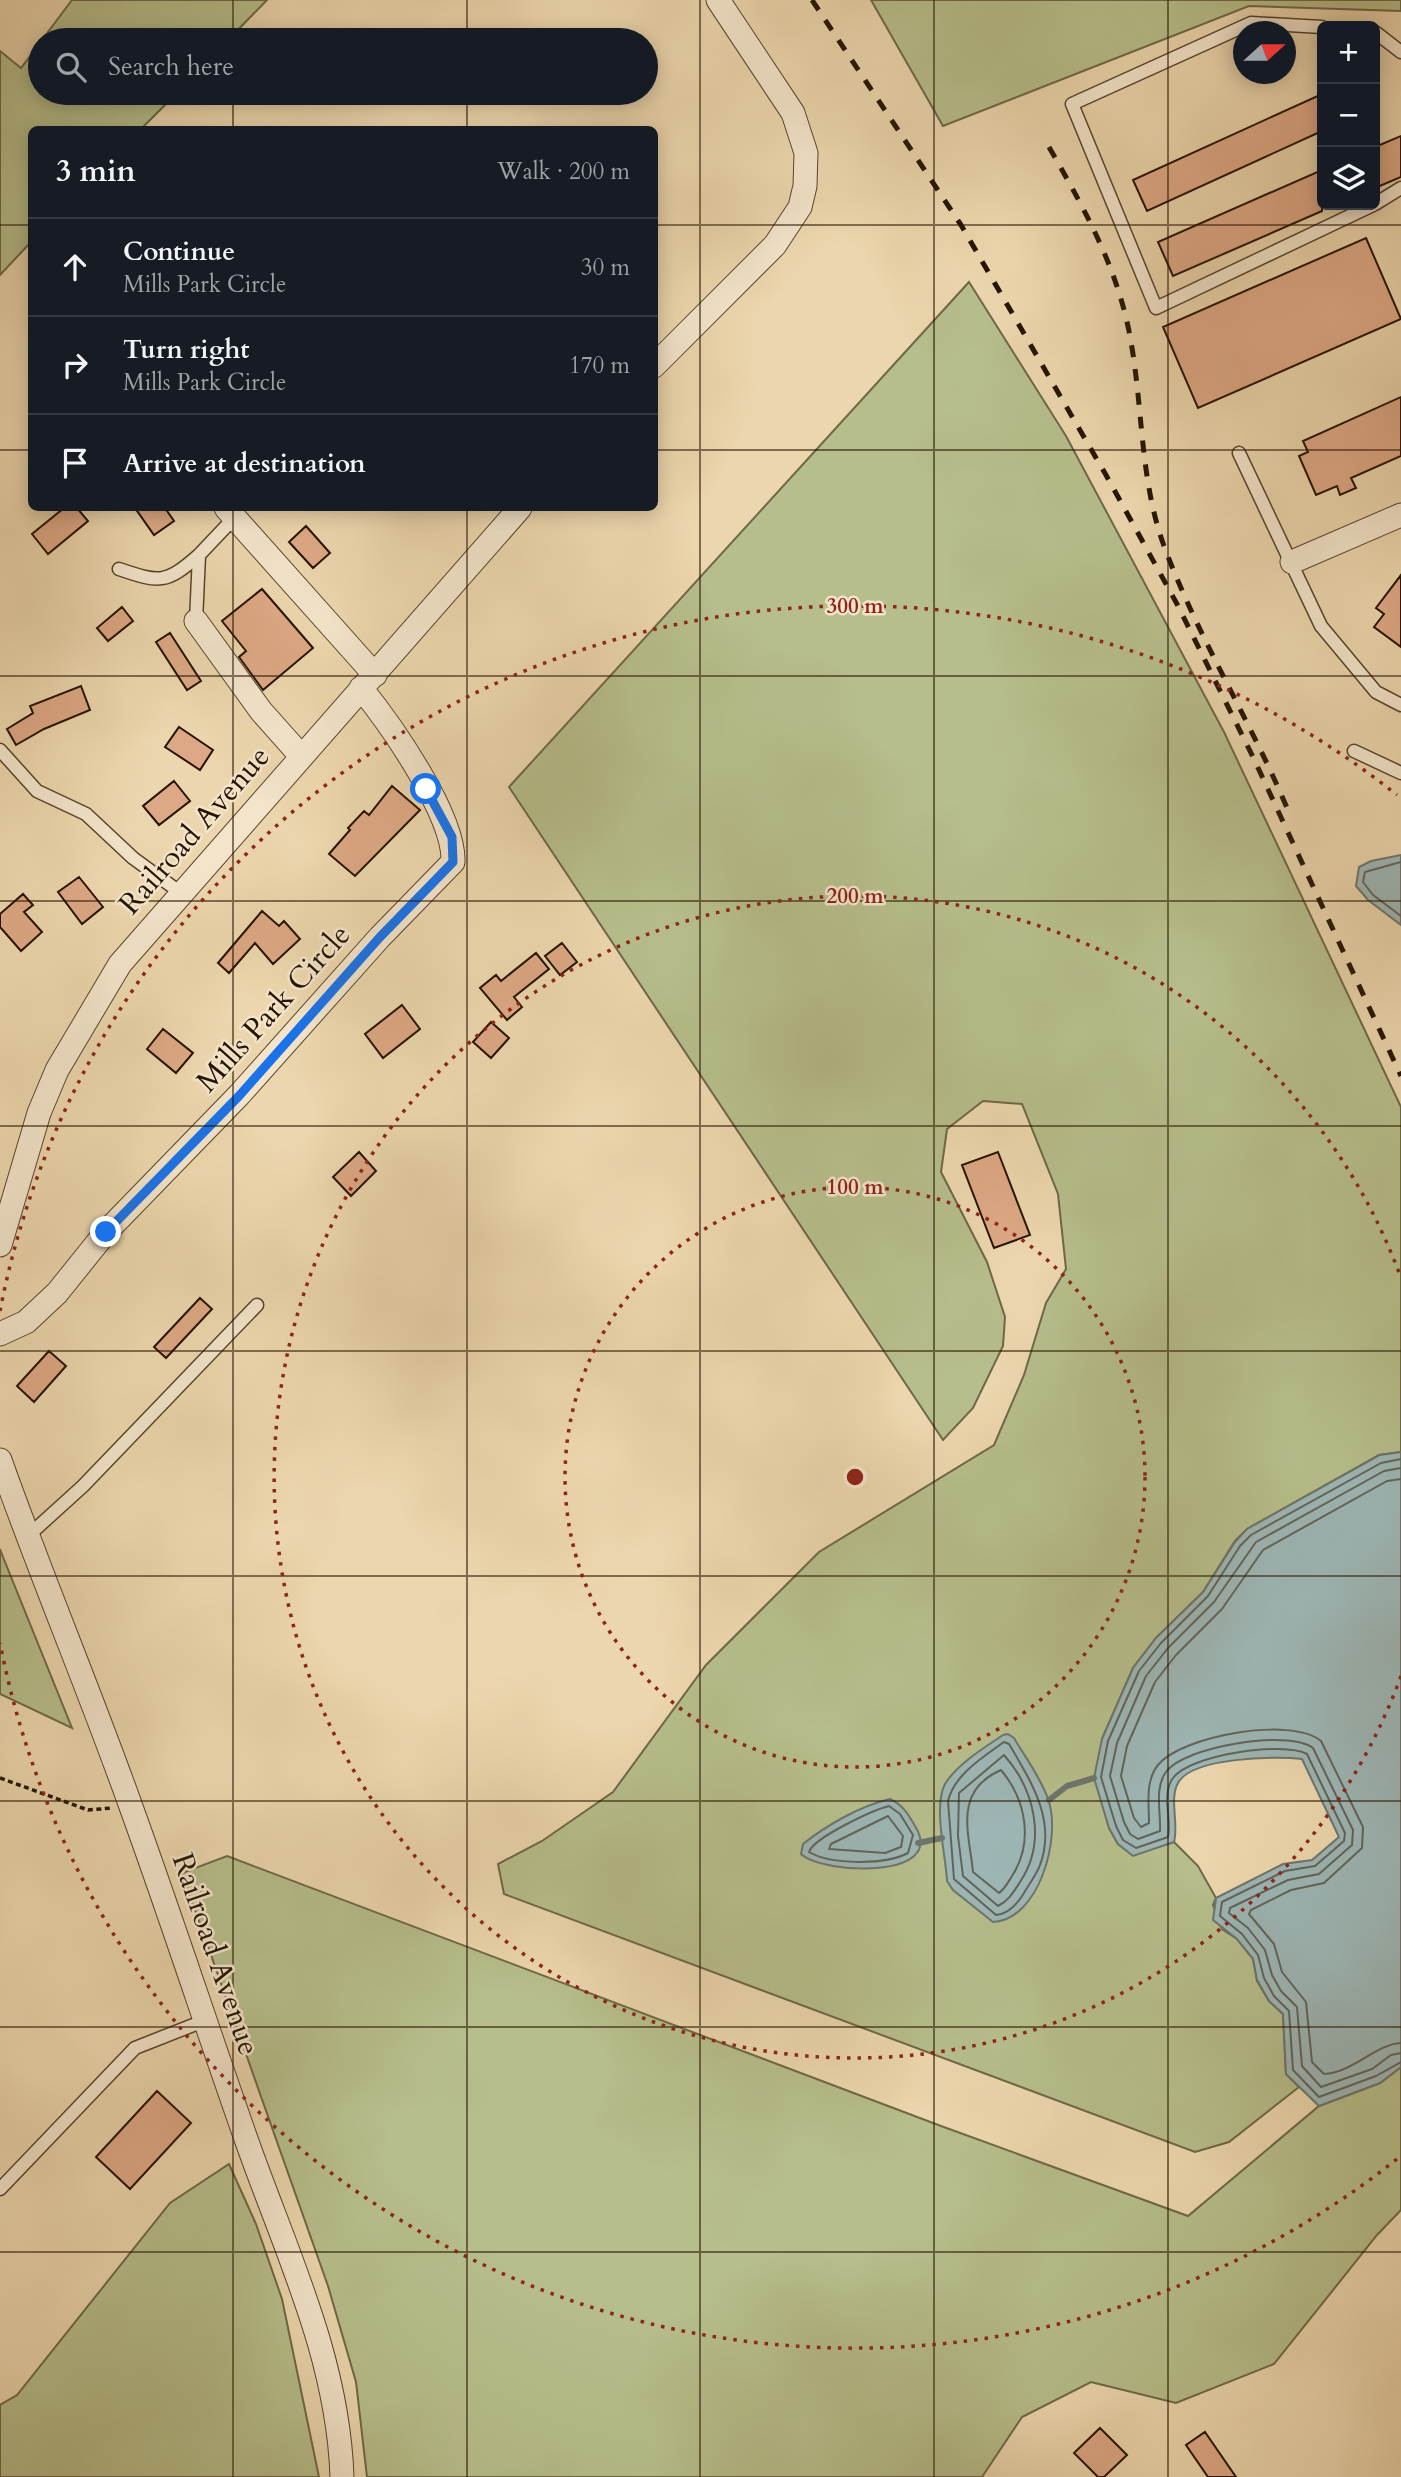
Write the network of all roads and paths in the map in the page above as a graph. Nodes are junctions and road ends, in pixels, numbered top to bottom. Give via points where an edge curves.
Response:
1 (718, 0) edge
2 (1317, 27) edge
3 (1380, 36) edge
4 (1401, 52) edge
5 (1401, 188) edge
6 (1380, 200) edge
7 (1361, 210) edge
8 (658, 362) edge
9 (1239, 453) dead end
10 (517, 511) edge
11 (231, 512) edge
12 (1401, 515) edge
13 (199, 555) junction
14 (1292, 562) junction
15 (119, 569) dead end
16 (196, 621) joint
17 (368, 682) junction
18 (1401, 705) edge
19 (0, 750) edge
20 (1354, 751) dead end
21 (301, 756) junction
22 (1401, 773) edge
23 (181, 894) junction
24 (0, 1245) edge
25 (257, 1305) dead end
26 (0, 1334) edge
27 (0, 1460) edge
28 (29, 1535) junction
29 (0, 1778) edge
30 (131, 1805) junction
31 (206, 2020) junction
32 (0, 2189) edge
33 (342, 2477) edge

1 - 8 street via 793,113 806,153 805,186 800,206 775,245
2 - 7 lane via 1251,23 1072,104 1156,308
3 - 4 lane
5 - 6 lane
9 - 14 lane
10 - 17 street, Railroad Avenue
11 - 13 lane
11 - 17 street
12 - 14 street
13 - 15 lane via 166,580
13 - 16 lane
14 - 18 lane via 1321,626 1376,692
16 - 21 street via 261,711
17 - 21 street, Railroad Avenue
17 - 26 street, Mills Park Circle via 452,837 453,862 239,1096 106,1232 57,1293 26,1322
19 - 23 lane via 37,791 86,814
20 - 22 lane
21 - 23 street, Railroad Avenue
23 - 24 street, Railroad Avenue via 120,964 57,1070 39,1113
25 - 28 lane via 83,1486
27 - 28 street, Railroad Avenue
28 - 30 street, Railroad Avenue
29 - 30 path via 88,1810
30 - 31 street, Railroad Avenue
31 - 32 lane via 135,2048
31 - 33 street, Railroad Avenue via 321,2345

